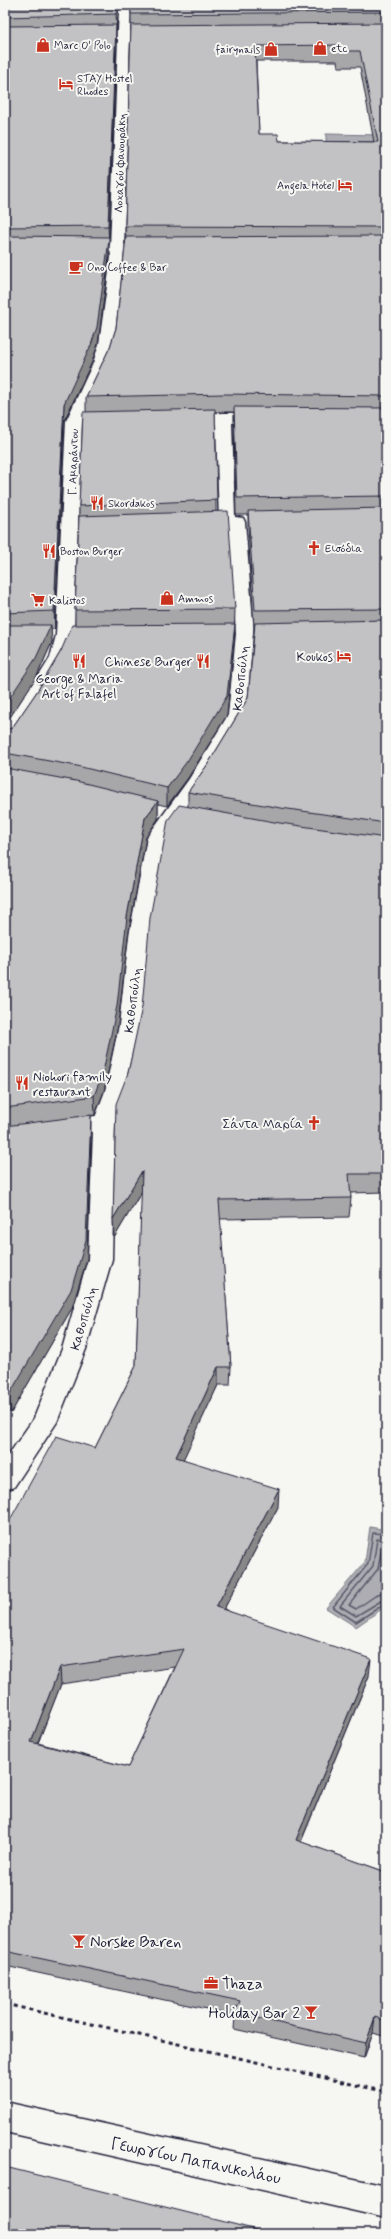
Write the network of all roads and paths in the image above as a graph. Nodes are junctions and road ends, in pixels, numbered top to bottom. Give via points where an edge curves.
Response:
1 (125, 5) edge
2 (75, 35) edge
3 (125, 35) junction
4 (172, 35) edge
5 (68, 248) edge
6 (117, 248) junction
7 (165, 249) edge
8 (224, 418) junction
9 (278, 418) edge
10 (169, 419) edge
11 (36, 695) edge
12 (151, 810) edge
13 (173, 815) junction
14 (196, 819) edge
15 (104, 1124) junction
16 (5, 1135) edge
17 (5, 1480) edge
18 (5, 2004) edge
19 (386, 2092) edge
20 (5, 2117) edge
21 (386, 2202) edge

1 - 3 street, Λοχαγού Φανουράκη
2 - 3 street
3 - 4 street
3 - 6 street, Λοχαγού Φανουράκη
5 - 6 street
6 - 7 street
6 - 11 street, Γ. Αμαράντου via 107,344 82,421 78,528 66,635 59,658
8 - 9 street
8 - 10 street
8 - 13 street, Καθοπούλη via 232,522 245,634 237,716
12 - 13 street
13 - 14 street
13 - 15 street, Καθοπούλη via 157,837 139,936 130,1025 116,1091
15 - 16 street
15 - 17 street, Καθοπούλη via 100,1259 74,1349 45,1422
18 - 19 path
20 - 21 street, Γεωργίου Παπανικολάου

